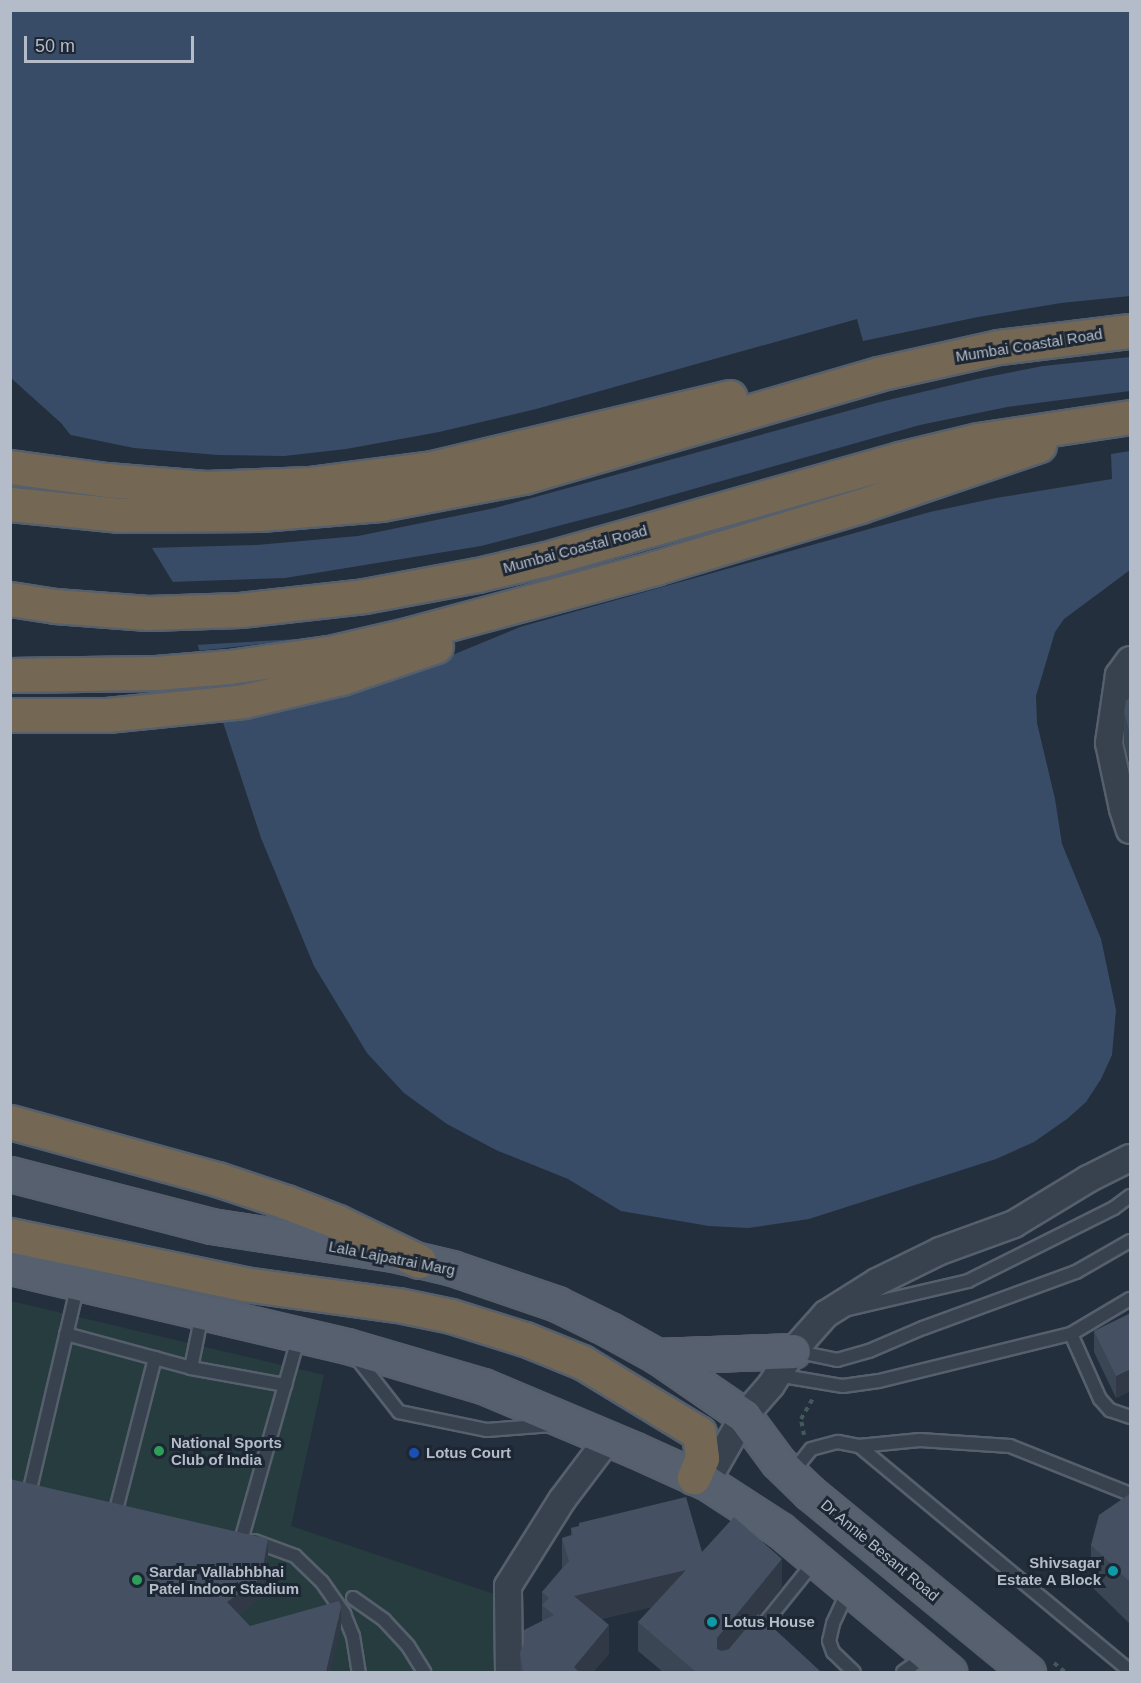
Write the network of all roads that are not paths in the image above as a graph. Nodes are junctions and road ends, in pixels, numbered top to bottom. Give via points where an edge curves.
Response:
1 (1131, 331) edge
2 (878, 374) junction
3 (1120, 418) edge
4 (10, 444) edge
5 (10, 466) edge
6 (201, 488) junction
7 (10, 504) edge
8 (10, 599) edge
9 (524, 604) junction
10 (1131, 660) edge
11 (10, 675) edge
12 (10, 715) edge
13 (1131, 830) edge
14 (10, 1122) edge
15 (1131, 1158) edge
16 (10, 1174) edge
17 (1131, 1196) edge
18 (10, 1235) edge
19 (1131, 1241) edge
20 (419, 1261) junction
21 (10, 1267) edge
22 (76, 1295) junction
23 (1131, 1299) edge
24 (826, 1314) junction
25 (200, 1323) junction
26 (66, 1334) junction
27 (1071, 1334) junction
28 (347, 1346) junction
29 (294, 1353) junction
30 (657, 1356) junction
31 (155, 1358) junction
32 (785, 1363) junction
33 (191, 1368) junction
34 (285, 1385) junction
35 (744, 1416) junction
36 (1131, 1417) edge
37 (571, 1424) junction
38 (608, 1439) junction
39 (859, 1446) junction
40 (791, 1474) junction
41 (700, 1480) junction
42 (31, 1489) edge
43 (1131, 1494) edge
44 (116, 1510) edge
45 (815, 1560) junction
46 (850, 1589) junction
47 (353, 1598) dead end
48 (744, 1647) edge
49 (927, 1666) edge
50 (1131, 1671) edge
51 (359, 1672) edge
52 (424, 1672) edge
53 (509, 1672) edge
54 (854, 1672) edge
55 (1028, 1672) edge

1 - 2 highway, Mumbai Coastal Road via 999,347
2 - 6 highway via 774,387 688,405 432,468 309,484
2 - 7 highway, Mumbai Coastal Road via 524,477 381,504 260,514 120,515
3 - 8 highway, Mumbai Coastal Road via 978,440 546,559 364,596 240,610 148,613
3 - 9 highway via 860,506
4 - 6 highway
5 - 6 highway
9 - 11 highway via 329,653 156,673
9 - 12 highway via 448,642 392,663 244,701 107,716
10 - 13 street via 1119,675 1109,743
14 - 20 highway via 286,1202 338,1221
15 - 24 street via 1014,1224 940,1251 877,1282
16 - 20 main road, Lala Lajpatrai Marg via 211,1226
17 - 24 lane via 968,1281
18 - 41 highway via 234,1282 398,1305 451,1316 525,1339 582,1362 699,1433
19 - 32 lane via 1076,1272 869,1351 837,1360
20 - 30 main road, Lala Lajpatrai Marg via 556,1304
21 - 22 main road
22 - 25 main road
22 - 26 lane
23 - 27 lane
24 - 32 street
25 - 29 main road
25 - 33 lane
26 - 31 lane
26 - 42 lane
27 - 32 lane via 879,1381 843,1386
27 - 36 lane via 1100,1399 1110,1410
28 - 29 main road
28 - 37 main road via 483,1386
28 - 37 lane via 399,1412 487,1430
29 - 34 lane
30 - 32 main road
30 - 35 main road, Lala Lajpatrai Marg
31 - 33 lane
31 - 44 lane
32 - 35 street
33 - 34 lane
34 - 51 lane via 236,1536 296,1556 322,1582 344,1614 353,1636
35 - 40 main road, Dr Annie Besant Road
35 - 41 street
37 - 38 main road
38 - 41 main road
38 - 53 street via 562,1500 508,1586
39 - 40 lane via 838,1442 811,1449
39 - 43 lane via 920,1440 1010,1446
39 - 50 lane
40 - 55 main road, Dr Annie Besant Road
41 - 45 main road via 780,1530
45 - 46 main road
45 - 48 lane via 762,1634
46 - 49 main road
46 - 54 lane via 829,1641 833,1652
47 - 52 lane via 384,1620 408,1646

